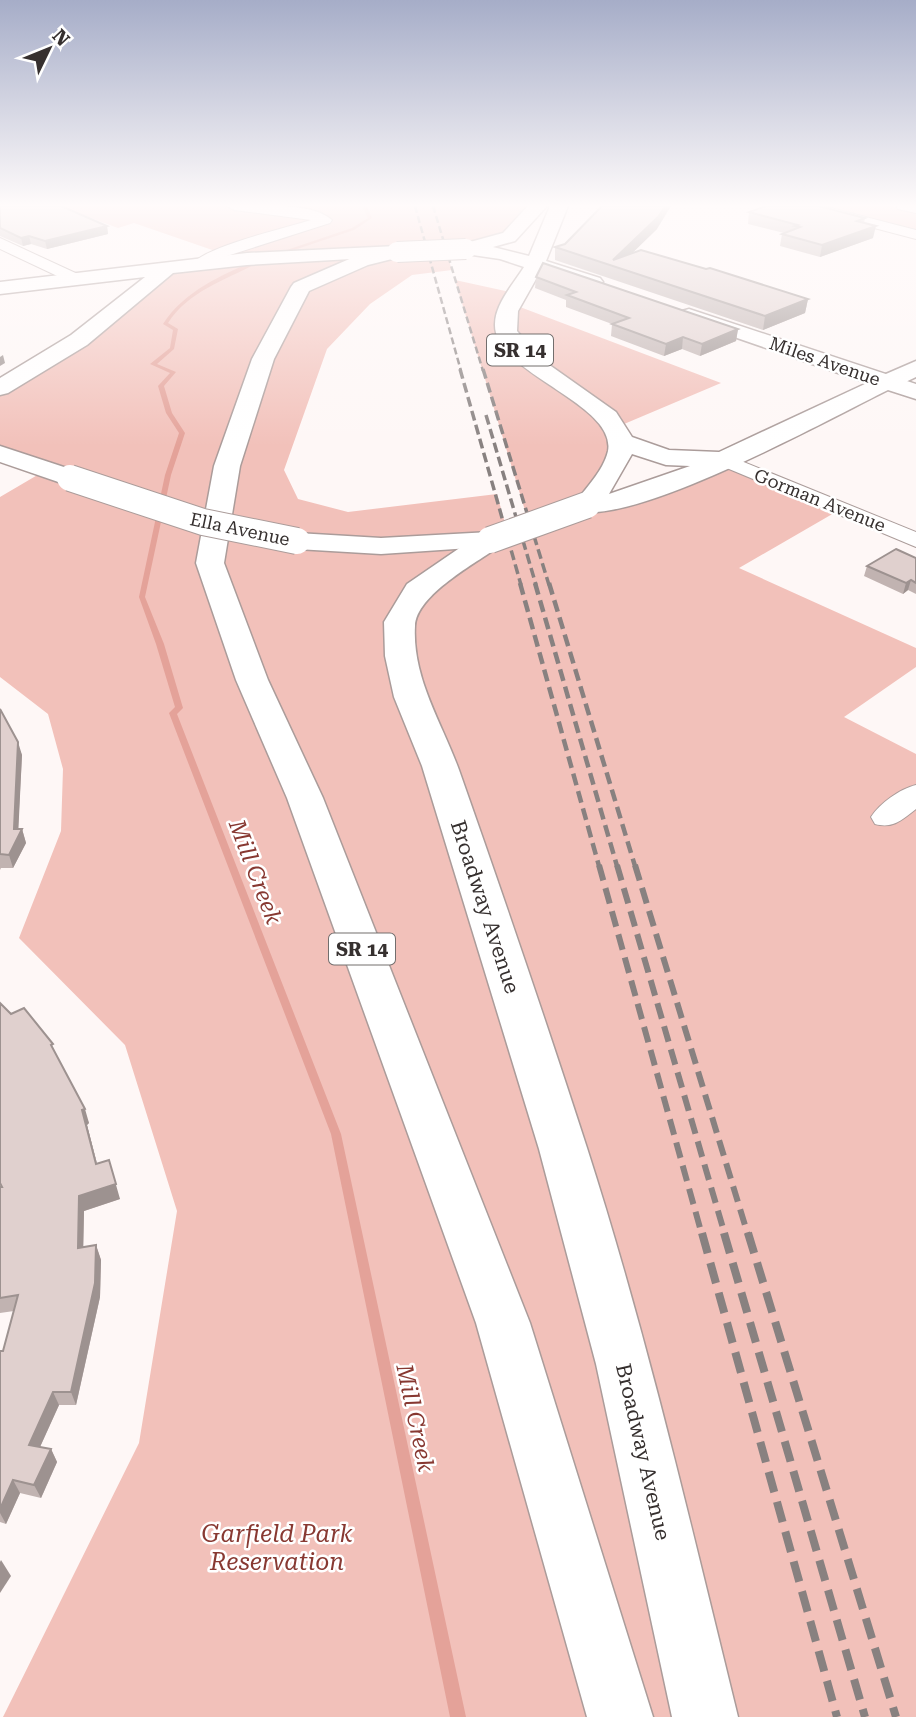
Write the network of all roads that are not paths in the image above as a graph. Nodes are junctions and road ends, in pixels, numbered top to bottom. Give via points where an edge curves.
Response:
1 (145, 286) edge
2 (303, 286) edge
3 (523, 286) edge
4 (604, 286) edge
5 (615, 290) edge
6 (668, 308) edge
7 (916, 368) edge
8 (887, 382) junction
9 (0, 388) edge
10 (916, 392) edge
11 (622, 442) junction
12 (0, 454) edge
13 (724, 460) junction
14 (587, 505) junction
15 (490, 540) junction
16 (916, 540) edge
17 (916, 794) edge
18 (886, 817) dead end
19 (620, 1717) edge
20 (705, 1717) edge

1 - 9 main road via 79,340
2 - 19 main road, SR 14 via 263,359 226,466 211,563 252,680 305,798 503,1323
3 - 11 main road, SR 14 via 505,327 512,341 526,358 598,410 616,428
4 - 5 main road
6 - 8 main road, Miles Avenue
7 - 8 main road, Broadway Avenue
8 - 10 main road, Miles Avenue
8 - 13 main road, Broadway Avenue
11 - 13 main road via 666,457
11 - 14 main road via 611,474
12 - 15 main road, Ella Avenue, bridge via 203,523 297,541 381,546
13 - 14 main road, Broadway Avenue via 624,500
13 - 16 street, Gorman Avenue
14 - 15 main road, Broadway Avenue, bridge
15 - 20 main road, Broadway Avenue via 418,590 399,622 401,656 563,1149 623,1364
17 - 18 street

